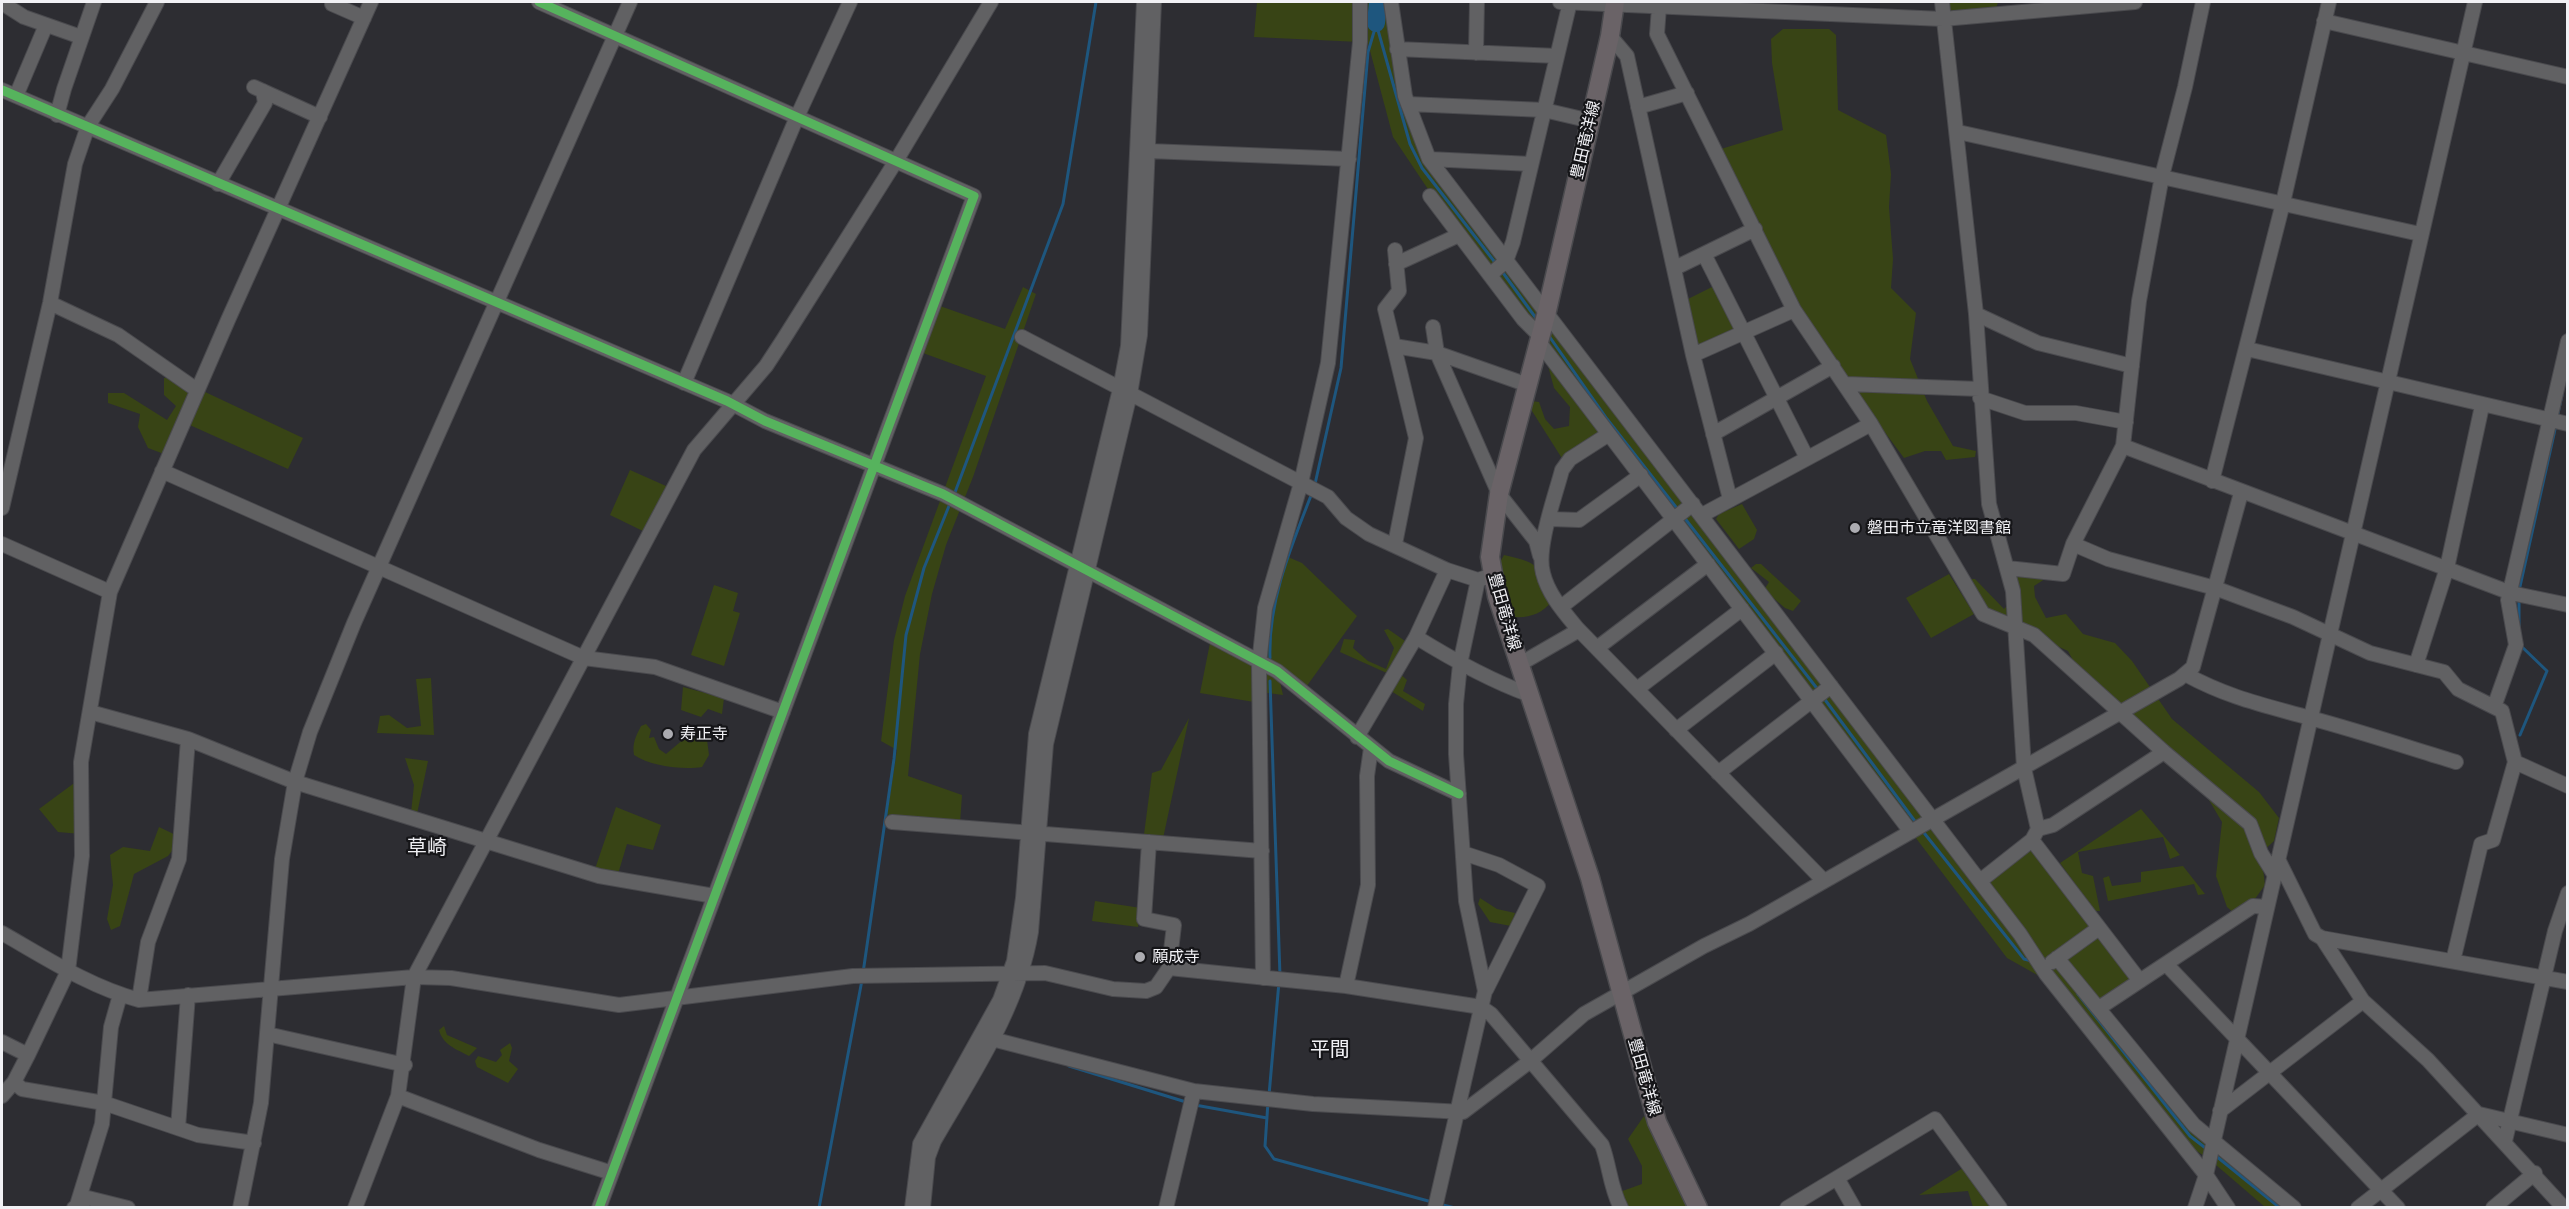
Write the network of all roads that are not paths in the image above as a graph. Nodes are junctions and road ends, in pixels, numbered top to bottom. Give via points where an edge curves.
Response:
1 (94, 2) edge
2 (156, 2) edge
3 (371, 2) edge
4 (539, 2) edge
5 (630, 2) edge
6 (850, 2) edge
7 (991, 2) edge
8 (1144, 2) edge
9 (1154, 2) edge
10 (1360, 2) edge
11 (1391, 2) edge
12 (1477, 2) edge
13 (1560, 2) edge
14 (1570, 2) edge
15 (1839, 2) edge
16 (1942, 2) edge
17 (2130, 2) edge
18 (2136, 2) edge
19 (2203, 2) edge
20 (2329, 2) edge
21 (2475, 2) edge
22 (2, 3) edge
23 (1615, 3) edge
24 (332, 4) dead end
25 (1659, 8) junction
26 (1839, 16) junction
27 (364, 18) junction
28 (1943, 19) junction
29 (2324, 21) junction
30 (46, 25) junction
31 (615, 35) junction
32 (1610, 36) junction
33 (81, 38) junction
34 (1397, 49) junction
35 (2463, 52) junction
36 (1476, 53) junction
37 (1557, 56) junction
38 (2568, 77) edge
39 (2, 90) edge
40 (1687, 93) junction
41 (16, 96) junction
42 (1408, 104) junction
43 (1638, 107) junction
44 (1544, 110) junction
45 (57, 115) junction
46 (320, 117) junction
47 (797, 117) junction
48 (1591, 121) junction
49 (88, 126) junction
50 (1958, 132) junction
51 (1149, 151) junction
52 (1349, 159) junction
53 (1430, 159) junction
54 (896, 162) junction
55 (1531, 164) junction
56 (2162, 176) junction
57 (218, 184) junction
58 (1430, 196) dead end
59 (2283, 204) junction
60 (279, 211) junction
61 (1755, 229) junction
62 (2420, 234) junction
63 (1459, 235) junction
64 (1704, 254) junction
65 (1506, 261) junction
66 (1675, 268) junction
67 (1490, 275) junction
68 (50, 303) junction
69 (498, 303) junction
70 (1794, 310) junction
71 (1976, 314) junction
72 (1546, 315) junction
73 (1433, 327) dead end
74 (1743, 333) junction
75 (1022, 337) dead end
76 (1540, 339) junction
77 (2568, 341) edge
78 (1394, 346) junction
79 (2247, 349) junction
80 (1437, 353) junction
81 (1693, 355) junction
82 (1833, 366) junction
83 (2132, 366) junction
84 (2386, 381) junction
85 (684, 383) junction
86 (1846, 384) junction
87 (1528, 385) junction
88 (197, 390) junction
89 (1125, 391) junction
90 (1980, 393) junction
91 (1776, 399) junction
92 (732, 404) junction
93 (2482, 406) junction
94 (2549, 420) junction
95 (2126, 422) junction
96 (1872, 424) junction
97 (2568, 424) edge
98 (1609, 434) junction
99 (1713, 434) junction
100 (2123, 446) junction
101 (1807, 458) junction
102 (874, 467) junction
103 (162, 471) junction
104 (1641, 475) junction
105 (2212, 481) junction
106 (1301, 483) junction
107 (2241, 493) junction
108 (1499, 494) junction
109 (1730, 499) junction
110 (1693, 504) junction
111 (2, 508) edge
112 (1702, 515) junction
113 (1673, 518) junction
114 (1550, 519) junction
115 (2353, 534) junction
116 (2, 544) edge
117 (1395, 544) junction
118 (2073, 544) junction
119 (1541, 557) junction
120 (1708, 564) junction
121 (380, 568) junction
122 (2007, 568) junction
123 (2447, 568) junction
124 (1082, 569) junction
125 (1447, 570) junction
126 (1485, 577) junction
127 (2215, 588) junction
128 (110, 592) junction
129 (2511, 593) junction
130 (2568, 606) edge
131 (1561, 607) junction
132 (1742, 609) junction
133 (2018, 628) junction
134 (1579, 630) junction
135 (2329, 633) junction
136 (1416, 637) junction
137 (1597, 648) junction
138 (1776, 653) junction
139 (584, 658) junction
140 (1259, 663) junction
141 (1460, 664) junction
142 (1520, 664) junction
143 (2416, 665) junction
144 (2185, 674) junction
145 (1831, 686) junction
146 (1637, 689) junction
147 (1530, 695) junction
148 (1811, 699) junction
149 (2494, 707) junction
150 (90, 711) junction
151 (783, 712) junction
152 (2122, 712) junction
153 (2310, 718) junction
154 (1676, 729) junction
155 (1357, 737) junction
156 (188, 739) junction
157 (1371, 748) junction
158 (2164, 752) junction
159 (2456, 762) dead end
160 (2515, 762) junction
161 (2024, 768) junction
162 (1718, 773) junction
163 (295, 782) junction
164 (2568, 786) edge
165 (1459, 794) junction
166 (1933, 820) junction
167 (892, 822) dead end
168 (1911, 832) junction
169 (1034, 833) junction
170 (2035, 835) junction
171 (486, 840) junction
172 (1149, 842) junction
173 (1262, 851) junction
174 (1463, 854) junction
175 (2278, 859) junction
176 (2274, 874) junction
177 (1822, 880) junction
178 (1980, 881) junction
179 (2568, 893) edge
180 (714, 897) junction
181 (2267, 908) junction
182 (2099, 928) junction
183 (2, 933) edge
184 (2322, 938) junction
185 (2057, 957) junction
186 (2453, 961) junction
187 (2166, 964) junction
188 (1168, 968) junction
189 (2043, 969) junction
190 (68, 971) junction
191 (1016, 974) junction
192 (414, 977) junction
193 (1263, 978) junction
194 (2545, 978) junction
195 (2140, 981) junction
196 (2568, 982) edge
197 (1346, 986) junction
198 (272, 987) junction
199 (1485, 991) junction
200 (1620, 994) junction
201 (120, 995) junction
202 (188, 995) junction
203 (139, 1000) junction
204 (676, 1000) junction
205 (2363, 1001) junction
206 (1481, 1007) junction
207 (2099, 1008) junction
208 (267, 1034) junction
209 (2237, 1038) junction
210 (992, 1039) junction
211 (2, 1042) edge
212 (28, 1055) junction
213 (1529, 1062) junction
214 (405, 1065) junction
215 (2271, 1073) junction
216 (14, 1082) junction
217 (1194, 1091) junction
218 (2, 1096) edge
219 (398, 1096) junction
220 (104, 1103) junction
221 (2220, 1112) junction
222 (1457, 1113) junction
223 (2479, 1114) junction
224 (2511, 1121) junction
225 (178, 1128) junction
226 (2568, 1135) edge
227 (2214, 1140) junction
228 (2505, 1141) junction
229 (254, 1143) junction
230 (612, 1173) junction
231 (2535, 1173) junction
232 (2206, 1175) junction
233 (1837, 1178) junction
234 (2381, 1190) junction
235 (76, 1206) edge
236 (128, 1208) edge
237 (240, 1208) edge
238 (355, 1208) edge
239 (599, 1208) edge
240 (912, 1208) edge
241 (923, 1208) edge
242 (1166, 1208) edge
243 (1435, 1208) edge
244 (1622, 1208) edge
245 (1698, 1208) edge
246 (1787, 1208) edge
247 (1854, 1208) edge
248 (2000, 1208) edge
249 (2195, 1208) edge
250 (2228, 1208) edge
251 (2294, 1208) edge
252 (2358, 1208) edge
253 (2398, 1208) edge
254 (2493, 1208) edge
255 (2564, 1208) edge

1 - 33 street
2 - 49 street via 112,89
3 - 27 street
4 - 31 street
5 - 31 street
6 - 47 street
7 - 54 street
8 - 89 street
9 - 51 street
10 - 52 street
11 - 34 street
12 - 36 street
13 - 14 street
14 - 23 street
14 - 37 street
15 - 26 street
16 - 28 street
17 - 18 street
17 - 28 street
19 - 56 street
20 - 29 street
21 - 35 street
22 - 30 street
23 - 25 street
23 - 32 main road, 豊田竜洋線
24 - 27 street
25 - 26 street
25 - 40 street via 1657,33
26 - 28 street
27 - 46 street
28 - 50 street
29 - 35 street
29 - 59 street
30 - 33 street
30 - 41 street
31 - 47 street
31 - 69 street
32 - 43 street via 1626,56
32 - 48 main road, 豊田竜洋線
33 - 45 street
34 - 36 street
34 - 42 street
35 - 38 street
35 - 62 street
36 - 37 street
37 - 44 street
39 - 41 street
40 - 43 street
40 - 61 street
41 - 45 street
42 - 44 street
42 - 53 street
43 - 66 street
44 - 48 street
44 - 55 street
45 - 49 street
46 - 57 street via 258,89 265,104
46 - 60 street
47 - 54 street
47 - 85 street
48 - 72 main road, 豊田竜洋線
49 - 57 street
49 - 68 street via 75,164
50 - 56 street
50 - 71 street
51 - 52 street
51 - 89 street via 1140,335
52 - 106 street via 1328,363
53 - 55 street
53 - 65 street
54 - 92 street via 766,366
54 - 102 street via 974,196
55 - 65 street
56 - 59 street
56 - 83 street via 2139,301
57 - 60 street
58 - 63 street
59 - 62 street
59 - 79 street
60 - 69 street
60 - 88 street
61 - 64 street
61 - 70 street
62 - 84 street
63 - 67 street
63 - 78 street via 1395,257 1399,291 1385,309
64 - 66 street
64 - 74 street
65 - 67 street
65 - 72 street
66 - 81 street
67 - 76 street
68 - 88 street via 118,335
68 - 111 street
69 - 85 street
69 - 121 street
70 - 74 street
70 - 82 street
71 - 83 street via 2038,343
71 - 90 street
72 - 76 main road, 豊田竜洋線
72 - 110 street
73 - 80 street
74 - 81 street
74 - 91 street
75 - 89 street
76 - 87 main road, 豊田竜洋線
76 - 98 street
77 - 94 street
78 - 80 street
78 - 117 street via 1416,438
79 - 84 street
79 - 105 street
80 - 87 street
80 - 108 street
81 - 99 street
82 - 86 street
82 - 91 street
83 - 95 street
84 - 93 street
84 - 115 street
85 - 92 street
86 - 90 street
86 - 96 street
87 - 108 main road, 豊田竜洋線
88 - 103 street
89 - 106 street
89 - 124 street
90 - 95 street via 2025,412 2076,412
90 - 122 street via 1989,504
91 - 99 street
91 - 101 street
92 - 102 street
92 - 139 street via 694,450
93 - 94 street
93 - 123 street
94 - 97 street
94 - 129 street
95 - 100 street
96 - 101 street
96 - 133 street via 1983,614
98 - 104 street
98 - 114 street via 1570,459 1562,470
99 - 109 street
100 - 105 street
100 - 118 street
101 - 109 street
102 - 124 street via 943,494
102 - 151 street
103 - 121 street
103 - 128 street
104 - 113 street
104 - 114 street via 1579,520
105 - 107 street
106 - 117 street via 1328,497 1346,518 1369,534
106 - 140 street via 1265,608
107 - 115 street
107 - 127 street
108 - 119 street via 1536,541
108 - 126 main road, 豊田竜洋線
109 - 112 street
110 - 112 street
110 - 113 street
112 - 145 street
113 - 120 street
113 - 131 street
114 - 119 street
115 - 123 street
115 - 135 street
116 - 128 street
117 - 125 street
118 - 122 street via 2063,574
118 - 127 street via 2108,559
119 - 131 street via 1543,574
120 - 132 street
120 - 137 street
121 - 139 street
121 - 163 street via 326,688
122 - 133 street
123 - 129 street
123 - 143 street
124 - 140 street
124 - 169 street via 1046,744
125 - 126 street
125 - 136 street
126 - 141 street
126 - 142 main road, 豊田竜洋線
127 - 135 street
127 - 144 street via 2193,667
128 - 150 street
129 - 130 street
129 - 149 street via 2508,600 2516,645
131 - 134 street
132 - 138 street
132 - 146 street
133 - 152 street via 2034,635
133 - 161 street
134 - 137 street
134 - 142 street
135 - 143 street via 2370,653
135 - 153 street
136 - 141 street
136 - 155 street
137 - 146 street
138 - 148 street
138 - 154 street
139 - 151 street via 655,667
139 - 171 street
140 - 155 street via 1280,673
140 - 173 street
141 - 147 street
141 - 165 street via 1456,704
142 - 147 main road, 豊田竜洋線
143 - 149 street via 2444,672 2458,689
144 - 152 street
144 - 153 street via 2252,704
145 - 148 street
145 - 166 street
146 - 154 street
147 - 200 main road, 豊田竜洋線 via 1590,878
148 - 162 street
148 - 168 street
149 - 160 street via 2502,711
150 - 156 street
150 - 190 street via 81,762 82,856
151 - 180 street
152 - 158 street
152 - 161 street
153 - 159 street
153 - 175 street
154 - 162 street
155 - 157 street
156 - 163 street
156 - 203 street via 179,859 148,942
157 - 165 street via 1422,779
157 - 197 street via 1367,776 1368,885
158 - 170 street
158 - 176 street via 2250,824
160 - 164 street
160 - 186 street via 2493,840 2481,844
161 - 166 street
161 - 170 street
162 - 177 street
163 - 171 street
163 - 198 street via 282,860
165 - 174 street
166 - 168 street
166 - 178 street
167 - 169 street
168 - 177 street
169 - 172 street
169 - 191 street
170 - 178 street
170 - 182 street
171 - 180 street via 599,876
171 - 192 street
172 - 173 street
172 - 188 street via 1144,919 1174,925
173 - 193 street
174 - 199 street via 1466,901
174 - 199 street via 1499,865 1538,886
175 - 176 street
175 - 184 street via 2315,934
176 - 181 street
177 - 200 street
178 - 189 street
179 - 194 street
180 - 204 street
181 - 187 street via 2253,906
181 - 209 street
182 - 185 street
182 - 195 street
183 - 190 street
184 - 186 street
184 - 205 street
185 - 189 street
185 - 207 street
186 - 194 street
187 - 195 street
187 - 209 street
188 - 191 street via 1156,987 1146,991 1113,989 1063,976
188 - 193 street
189 - 232 street
190 - 201 street
190 - 212 street
191 - 204 street via 853,976
191 - 210 street
191 - 240 street via 920,1144
192 - 198 street
192 - 204 street via 452,978 605,1004
192 - 214 street
193 - 197 street
194 - 196 street
194 - 224 street
195 - 207 street
197 - 206 street
198 - 202 street
198 - 208 street
199 - 206 street
200 - 213 street via 1584,1014
200 - 245 main road, 豊田竜洋線 via 1657,1122
201 - 203 street
201 - 220 street via 111,1027
202 - 203 street
202 - 225 street
204 - 230 street
205 - 215 street
205 - 223 street via 2428,1060
206 - 213 street
206 - 222 street
207 - 227 street via 2194,1125
208 - 214 street
208 - 229 street
209 - 215 street
209 - 221 street
210 - 217 street
210 - 241 street via 934,1141 928,1157
211 - 212 street
212 - 216 street
213 - 222 street via 1463,1113
213 - 244 street via 1602,1145 1609,1181
214 - 219 street
215 - 221 street
215 - 234 street
216 - 218 street
216 - 220 street via 22,1089
217 - 222 street via 1313,1104
217 - 242 street
219 - 230 street via 539,1150
219 - 238 street
220 - 225 street
220 - 235 street via 102,1124
221 - 227 street
222 - 243 street
223 - 224 street
223 - 228 street
223 - 234 street
224 - 226 street
224 - 228 street
225 - 229 street
227 - 232 street
227 - 251 street
228 - 231 street
229 - 237 street
230 - 239 street
231 - 254 street
231 - 255 street
232 - 249 street
232 - 250 street
233 - 246 street
233 - 247 street
233 - 248 street via 1935,1119
234 - 252 street
234 - 253 street
235 - 236 street via 88,1198

